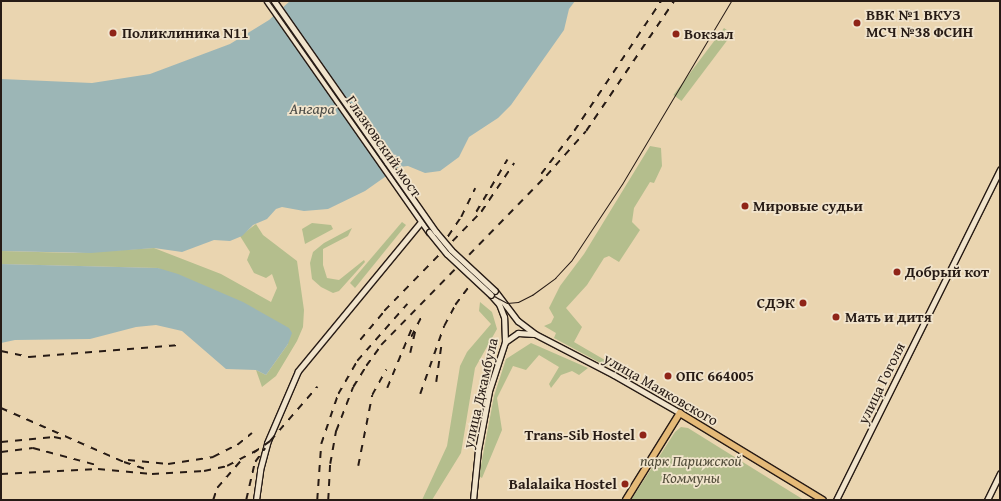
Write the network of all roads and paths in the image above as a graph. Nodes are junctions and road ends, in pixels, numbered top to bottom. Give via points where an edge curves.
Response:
1 (267, 1) edge
2 (274, 1) edge
3 (1000, 169) edge
4 (421, 222) junction
5 (493, 293) junction
6 (499, 305) junction
7 (508, 308) junction
8 (535, 334) junction
9 (505, 342) junction
10 (680, 414) junction
11 (1000, 473) edge
12 (256, 500) edge
13 (474, 500) edge
14 (626, 500) edge
15 (823, 500) edge
16 (836, 500) edge
17 (987, 500) edge

1 - 4 main road, Глазковский мост
2 - 5 main road, Глазковский мост, bridge via 439,236
3 - 16 main road, улица Гоголя
4 - 5 main road, Глазковский мост, bridge via 446,254
4 - 12 main road via 298,371 283,400 267,443
5 - 6 main road, улица Джамбула
5 - 7 main road, улица Маяковского
6 - 7 main road
6 - 9 main road, улица Джамбула via 504,316
7 - 8 main road, улица Маяковского via 518,321
8 - 9 main road via 518,333
8 - 10 main road, улица Маяковского via 614,375
9 - 13 main road, улица Джамбула via 489,391 478,450
10 - 14 main road
10 - 15 main road, улица Маяковского
11 - 17 main road

